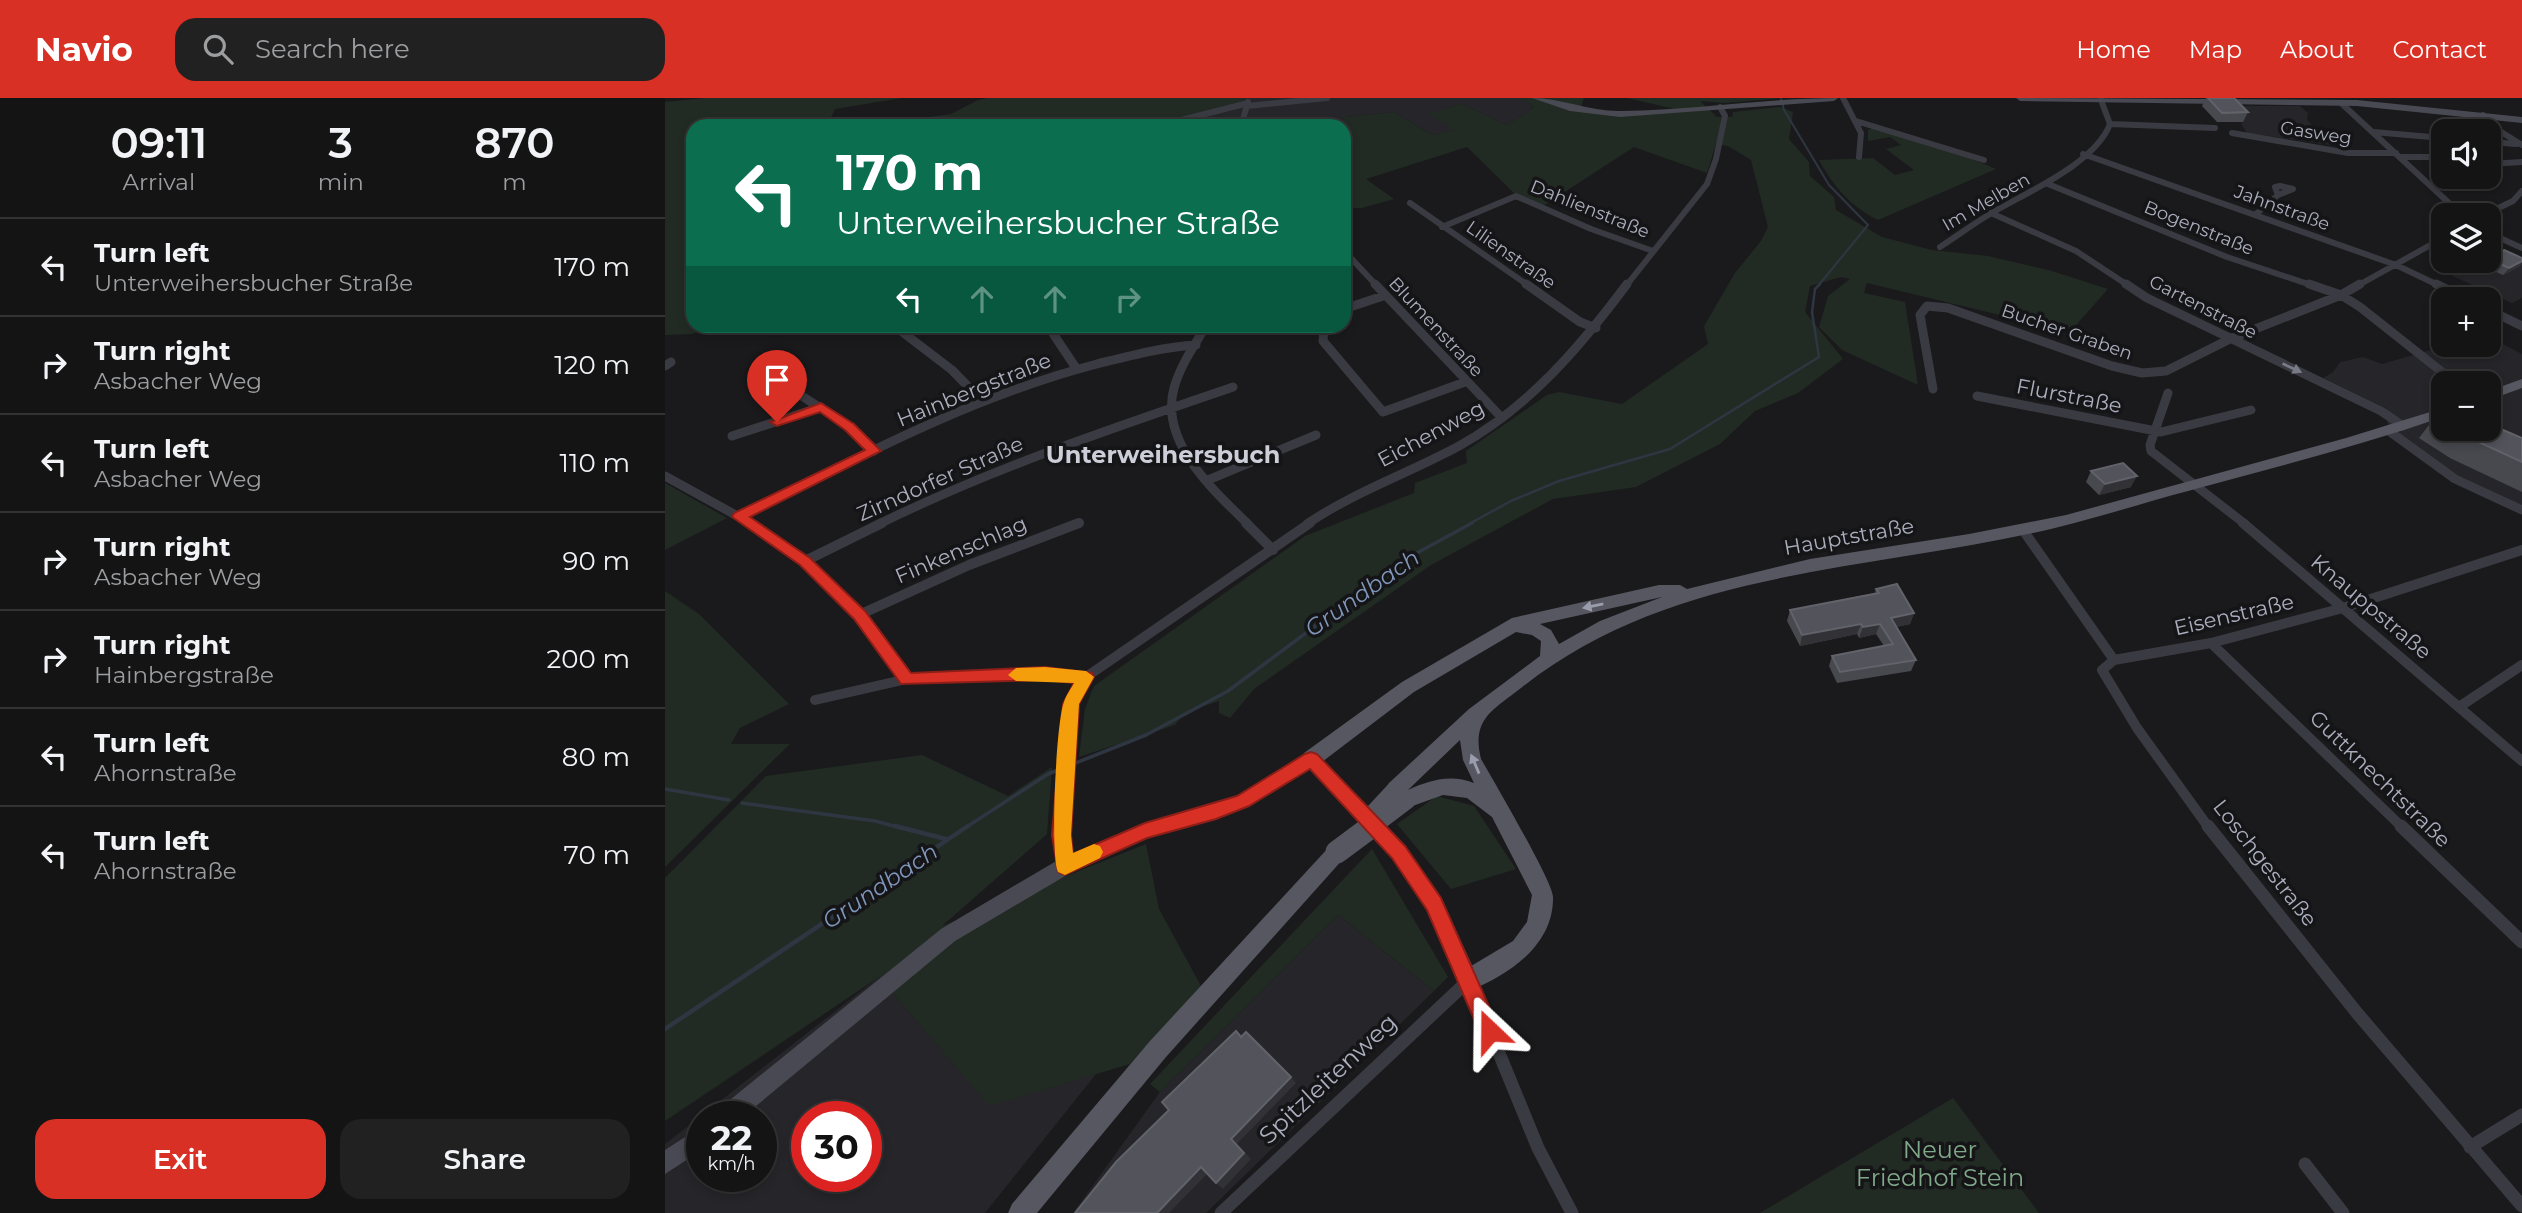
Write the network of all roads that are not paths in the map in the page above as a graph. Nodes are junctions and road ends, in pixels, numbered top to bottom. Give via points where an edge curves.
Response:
1 (1327, 98) edge
2 (1536, 98) edge
3 (1834, 98) edge
4 (1843, 98) edge
5 (2020, 98) edge
6 (2101, 100) junction
7 (1248, 102) edge
8 (2341, 103) junction
9 (1720, 107) junction
10 (2483, 115) junction
11 (1184, 119) edge
12 (1243, 119) edge
13 (2522, 120) edge
14 (1856, 121) junction
15 (2110, 124) junction
16 (2215, 128) dead end
17 (2373, 132) junction
18 (2232, 133) dead end
19 (2431, 137) edge
20 (2501, 143) edge
21 (2521, 144) edge
22 (2083, 154) junction
23 (2398, 155) junction
24 (2431, 156) edge
25 (1859, 158) dead end
26 (1985, 160) dead end
27 (2522, 163) edge
28 (2501, 164) edge
29 (2048, 184) junction
30 (2522, 191) edge
31 (2278, 195) dead end
32 (1410, 203) dead end
33 (2449, 203) edge
34 (2501, 207) edge
35 (1991, 213) junction
36 (2255, 215) junction
37 (1442, 227) junction
38 (2501, 238) edge
39 (2431, 245) edge
40 (1940, 247) dead end
41 (2522, 248) edge
42 (1653, 251) junction
43 (1351, 262) edge
44 (2396, 265) junction
45 (2441, 287) edge
46 (2341, 295) junction
47 (1383, 296) junction
48 (1351, 307) edge
49 (2501, 316) edge
50 (2522, 326) edge
51 (1596, 328) junction
52 (904, 333) edge
53 (1053, 333) edge
54 (1202, 333) edge
55 (1324, 333) edge
56 (2231, 339) junction
57 (1195, 345) junction
58 (1076, 368) junction
59 (2441, 371) edge
60 (777, 380) dead end
61 (1465, 382) junction
62 (2522, 384) edge
63 (1233, 387) dead end
64 (1933, 389) dead end
65 (2501, 392) edge
66 (2168, 393) dead end
67 (1977, 396) dead end
68 (982, 401) junction
69 (821, 407) junction
70 (1171, 408) junction
71 (2251, 411) dead end
72 (2431, 416) edge
73 (1503, 418) junction
74 (2396, 428) junction
75 (2154, 431) junction
76 (1316, 435) dead end
77 (732, 436) dead end
78 (874, 451) junction
79 (665, 476) edge
80 (1208, 480) junction
81 (2195, 483) junction
82 (2522, 510) edge
83 (739, 517) junction
84 (1079, 523) dead end
85 (2023, 530) junction
86 (1273, 550) junction
87 (2522, 550) edge
88 (805, 561) junction
89 (1697, 591) junction
90 (2343, 608) junction
91 (859, 615) junction
92 (1501, 631) junction
93 (2211, 643) junction
94 (1547, 659) junction
95 (2114, 660) junction
96 (2522, 665) edge
97 (1086, 677) junction
98 (907, 679) junction
99 (815, 700) dead end
100 (2459, 706) junction
101 (1476, 712) junction
102 (1311, 759) junction
103 (2522, 761) edge
104 (1401, 794) junction
105 (1499, 813) junction
106 (1065, 866) junction
107 (2522, 942) edge
108 (1469, 980) junction
109 (745, 1101) edge
110 (2522, 1115) edge
111 (2470, 1147) junction
112 (686, 1148) edge
113 (665, 1163) edge
114 (2305, 1164) dead end
115 (2522, 1206) edge
116 (1021, 1213) edge
117 (1221, 1213) edge
118 (1572, 1213) edge
119 (2343, 1213) edge

1 - 7 street
2 - 9 street via 1620,114
3 - 9 street
4 - 14 street
5 - 6 street
6 - 8 street
6 - 15 street
7 - 11 street
7 - 12 street
8 - 10 street
8 - 17 street
9 - 42 street, Eichenweg via 1725,116 1711,175
10 - 13 street
10 - 21 street via 2487,123
14 - 25 street via 1861,133
14 - 26 street
15 - 16 street
15 - 22 street, Im Melben via 2105,137
17 - 19 street
17 - 23 street
18 - 23 street, Gasweg via 2348,153
20 - 21 street
22 - 29 street, Im Melben
22 - 36 street, Jahnstraße
23 - 24 street, Gasweg
23 - 33 street
27 - 28 street
29 - 35 street, Im Melben
29 - 46 street, Bogenstraße via 2227,257
30 - 34 street
31 - 36 street
32 - 37 street, Lilienstraße
35 - 40 street, Im Melben
35 - 56 street, Gartenstraße via 2076,251 2147,298
36 - 44 street, Jahnstraße
37 - 42 street, Dahlienstraße via 1516,196
37 - 51 street, Lilienstraße via 1580,323
38 - 41 street
39 - 44 street, Bucher Graben
42 - 51 street, Eichenweg
43 - 47 street, Blumenstraße
44 - 45 street, Jahnstraße
44 - 46 street, Bucher Graben
46 - 56 street, Bucher Graben
46 - 59 street, Bogenstraße
47 - 48 street
47 - 61 street, Blumenstraße
49 - 50 street
51 - 73 street, Eichenweg via 1559,370
52 - 68 street via 952,370
53 - 58 street
54 - 57 street
55 - 61 street via 1323,341 1383,412
56 - 64 street, Bucher Graben via 2167,371 2141,373 1931,305 1920,315
56 -> 74 street, Gartenstraße via 2381,411
57 - 58 street, Hainbergstraße
57 - 70 street via 1175,384
58 - 68 street, Hainbergstraße
60 - 69 street
61 - 73 street, Blumenstraße
62 - 65 main road
63 - 70 street, Zirndorfer Straße
66 - 75 street
67 - 75 street, Flurstraße
68 - 78 street, Hainbergstraße
69 - 77 street
69 - 78 street
70 - 80 street via 1179,441
70 - 88 street, Zirndorfer Straße via 1038,454 930,499
71 - 75 street, Flurstraße via 2179,430
72 - 74 main road, Hauptstraße
73 - 86 street, Eichenweg via 1349,499
74 - 81 main road, Hauptstraße
74 - 82 street via 2455,479
75 - 81 street, Knauppstraße via 2151,452
76 - 80 street
78 - 83 street, Hainbergstraße
79 - 83 street
80 - 86 street
81 - 85 main road, Hauptstraße
81 - 90 street, Knauppstraße
83 - 88 street
84 - 91 street, Finkenschlag via 969,565
85 - 89 main road, Hauptstraße
85 - 95 street
86 - 97 street, Eichenweg
87 - 90 street, Eisenstraße
88 - 91 street
89 -> 92 main road via 1659,591 1517,623
89 - 94 main road, Hauptstraße via 1605,626
90 - 93 street, Eisenstraße
90 - 100 street, Knauppstraße
91 - 98 street
92 - 94 main road via 1519,627 1541,630 1551,641
92 - 102 main road via 1408,687
93 - 95 street, Eisenstraße
93 - 107 street, Guttknechtstraße
94 - 101 main road, Hauptstraße
95 - 111 street, Loschgestraße via 2102,670 2120,704 2211,829 2367,1028
96 - 100 street
97 - 98 street via 1045,673
97 - 106 street via 1071,704 1062,835
98 - 99 street
100 - 103 street, Knauppstraße
101 - 104 main road, Hauptstraße
105 -> 101 main road via 1468,744
102 - 106 street via 1243,801 1145,831
102 - 108 street via 1398,852 1434,904
104 - 105 main road via 1443,786 1468,789
104 - 116 main road, bridge via 1337,852 1159,1049
105 - 108 main road via 1543,894 1542,914 1530,939 1514,955
106 - 109 street via 948,935
108 - 117 street, Spitzleitenweg
108 - 118 street via 1538,1149
110 - 111 street
111 - 115 street, Loschgestraße
112 - 113 street
114 - 119 street

